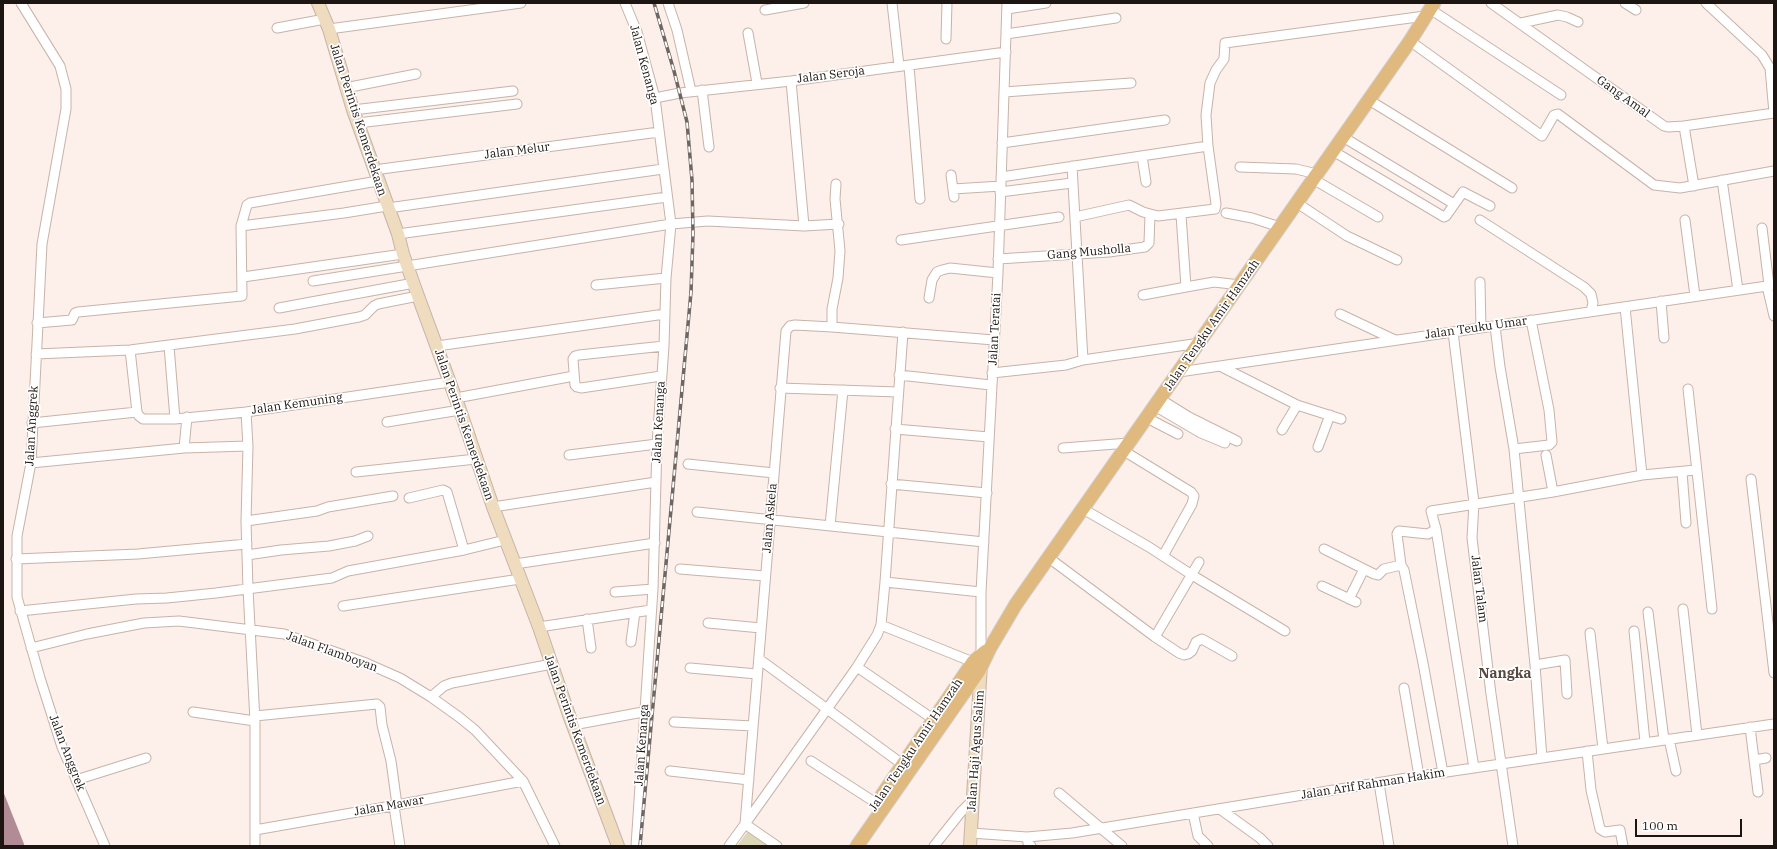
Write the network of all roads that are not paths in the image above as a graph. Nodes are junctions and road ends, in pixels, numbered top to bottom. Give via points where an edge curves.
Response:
1 (21, 3) edge
2 (318, 3) edge
3 (521, 3) edge
4 (626, 3) edge
5 (668, 3) edge
6 (804, 3) edge
7 (892, 3) edge
8 (947, 3) edge
9 (1046, 3) edge
10 (1491, 3) edge
11 (1624, 3) edge
12 (1706, 3) edge
13 (1007, 6) edge
14 (1430, 9) edge
15 (765, 10) dead end
16 (1636, 10) dead end
17 (1116, 18) dead end
18 (1578, 22) dead end
19 (1521, 23) junction
20 (327, 24) junction
21 (277, 28) dead end
22 (748, 33) dead end
23 (1006, 34) junction
24 (946, 39) dead end
25 (1410, 41) junction
26 (1006, 52) junction
27 (899, 66) junction
28 (909, 66) junction
29 (1772, 68) edge
30 (416, 74) dead end
31 (791, 81) junction
32 (757, 83) junction
33 (1131, 83) dead end
34 (345, 88) junction
35 (702, 90) junction
36 (514, 91) dead end
37 (691, 91) junction
38 (1004, 92) junction
39 (1561, 95) dead end
40 (655, 98) junction
41 (1369, 100) junction
42 (517, 104) dead end
43 (353, 110) junction
44 (1774, 113) edge
45 (1165, 120) dead end
46 (358, 123) junction
47 (1684, 126) junction
48 (659, 132) junction
49 (1343, 137) junction
50 (1002, 143) junction
51 (1208, 146) junction
52 (709, 147) dead end
53 (1333, 151) junction
54 (1142, 156) junction
55 (1072, 166) junction
56 (1240, 167) dead end
57 (663, 169) junction
58 (1774, 171) edge
59 (951, 174) dead end
60 (376, 175) junction
61 (1315, 176) junction
62 (1722, 180) junction
63 (1146, 182) dead end
64 (1072, 183) junction
65 (836, 184) dead end
66 (1001, 185) junction
67 (1694, 186) junction
68 (1512, 188) dead end
69 (667, 197) junction
70 (920, 199) dead end
71 (1297, 203) junction
72 (1454, 204) junction
73 (1490, 206) dead end
74 (387, 207) junction
75 (1226, 213) dead end
76 (1181, 214) junction
77 (1150, 215) junction
78 (1059, 217) dead end
79 (1075, 217) junction
80 (1378, 217) dead end
81 (1480, 220) dead end
82 (1685, 220) dead end
83 (671, 224) junction
84 (839, 224) junction
85 (241, 226) junction
86 (804, 226) junction
87 (999, 227) junction
88 (1280, 227) junction
89 (1762, 228) dead end
90 (398, 234) junction
91 (901, 240) dead end
92 (403, 254) junction
93 (1076, 254) junction
94 (998, 259) junction
95 (1396, 260) dead end
96 (407, 267) junction
97 (998, 273) junction
98 (242, 277) junction
99 (666, 278) junction
100 (313, 281) dead end
101 (1480, 282) dead end
102 (414, 283) junction
103 (596, 285) dead end
104 (1240, 285) junction
105 (1770, 285) edge
106 (1186, 287) junction
107 (1738, 290) junction
108 (1143, 295) dead end
109 (418, 296) junction
110 (1695, 296) junction
111 (929, 298) dead end
112 (1624, 306) junction
113 (1661, 306) junction
114 (279, 308) dead end
115 (1592, 311) junction
116 (665, 314) junction
117 (1340, 314) dead end
118 (1774, 316) edge
119 (1531, 320) junction
120 (38, 323) junction
121 (1495, 326) junction
122 (832, 327) junction
123 (1481, 328) junction
124 (903, 332) junction
125 (1453, 332) junction
126 (1664, 338) dead end
127 (994, 340) junction
128 (1395, 340) junction
129 (1200, 343) junction
130 (169, 346) junction
131 (437, 346) junction
132 (664, 346) junction
133 (130, 350) junction
134 (36, 354) junction
135 (1084, 360) junction
136 (1220, 366) junction
137 (1179, 372) junction
138 (992, 373) junction
139 (899, 375) junction
140 (574, 376) junction
141 (661, 376) junction
142 (450, 382) junction
143 (991, 385) junction
144 (780, 388) junction
145 (1688, 389) dead end
146 (843, 390) junction
147 (898, 392) junction
148 (456, 398) junction
149 (1157, 403) junction
150 (1297, 405) junction
151 (460, 410) junction
152 (246, 412) junction
153 (140, 415) junction
154 (1330, 415) junction
155 (187, 417) junction
156 (1146, 418) junction
157 (175, 419) junction
158 (1341, 420) dead end
159 (387, 422) dead end
160 (32, 423) junction
161 (896, 429) junction
162 (1282, 430) dead end
163 (1178, 434) dead end
164 (989, 437) junction
165 (1237, 441) dead end
166 (1225, 443) dead end
167 (657, 444) junction
168 (248, 446) junction
169 (1318, 446) dead end
170 (1126, 447) junction
171 (184, 448) junction
172 (1063, 448) dead end
173 (1514, 449) junction
174 (568, 455) dead end
175 (1546, 455) dead end
176 (476, 459) junction
177 (31, 462) junction
178 (688, 464) dead end
179 (1696, 470) junction
180 (356, 472) dead end
181 (1682, 472) junction
182 (774, 473) junction
183 (1642, 476) junction
184 (1751, 480) dead end
185 (656, 482) junction
186 (892, 484) junction
187 (1553, 492) junction
188 (987, 493) junction
189 (394, 496) dead end
190 (1519, 497) junction
191 (408, 498) dead end
192 (1474, 503) junction
193 (493, 507) junction
194 (1083, 509) junction
195 (697, 512) dead end
196 (771, 519) junction
197 (246, 521) junction
198 (1686, 523) dead end
199 (830, 526) junction
200 (1436, 529) junction
201 (888, 532) junction
202 (368, 536) dead end
203 (505, 540) junction
204 (984, 542) junction
205 (655, 543) junction
206 (247, 544) junction
207 (1324, 549) dead end
208 (464, 550) junction
209 (247, 555) junction
210 (1163, 556) junction
211 (1049, 558) junction
212 (16, 559) junction
213 (1199, 562) dead end
214 (515, 564) junction
215 (1401, 565) junction
216 (680, 569) dead end
217 (1364, 569) junction
218 (1192, 575) junction
219 (765, 576) junction
220 (520, 579) junction
221 (885, 582) junction
222 (1322, 586) dead end
223 (248, 589) junction
224 (653, 589) junction
225 (615, 592) dead end
226 (981, 592) junction
227 (343, 606) dead end
228 (1683, 609) dead end
229 (651, 610) junction
230 (1712, 610) dead end
231 (20, 611) junction
232 (635, 612) junction
233 (1648, 612) dead end
234 (587, 619) junction
235 (708, 623) dead end
236 (881, 625) junction
237 (539, 627) junction
238 (761, 628) junction
239 (249, 629) junction
240 (1285, 631) dead end
241 (1590, 632) dead end
242 (1634, 632) dead end
243 (1155, 637) junction
244 (631, 642) dead end
245 (31, 648) junction
246 (591, 648) dead end
247 (1232, 656) dead end
248 (981, 658) junction
249 (759, 659) junction
250 (552, 664) junction
251 (1535, 665) junction
252 (857, 667) junction
253 (690, 668) dead end
254 (757, 674) junction
255 (1774, 674) edge
256 (1404, 688) dead end
257 (1567, 694) dead end
258 (431, 697) junction
259 (827, 707) junction
260 (194, 712) dead end
261 (643, 712) junction
262 (255, 718) junction
263 (933, 719) junction
264 (674, 722) dead end
265 (1774, 724) edge
266 (573, 725) junction
267 (753, 726) junction
268 (1750, 727) junction
269 (1697, 735) junction
270 (1666, 739) junction
271 (1645, 742) junction
272 (1603, 749) junction
273 (1587, 751) junction
274 (146, 758) dead end
275 (1542, 758) junction
276 (1766, 758) dead end
277 (1754, 760) junction
278 (811, 761) dead end
279 (902, 764) junction
280 (1501, 764) junction
281 (1474, 768) junction
282 (670, 771) dead end
283 (1676, 771) dead end
284 (1443, 773) junction
285 (1419, 776) junction
286 (76, 780) junction
287 (749, 780) junction
288 (523, 781) junction
289 (1379, 783) junction
290 (1758, 792) dead end
291 (1059, 793) dead end
292 (973, 803) junction
293 (876, 804) junction
294 (396, 806) junction
295 (1220, 809) junction
296 (1193, 813) junction
297 (745, 824) junction
298 (1100, 828) junction
299 (255, 830) junction
300 (971, 832) junction
301 (1027, 837) junction
302 (105, 846) edge
303 (255, 846) edge
304 (400, 846) edge
305 (555, 846) edge
306 (618, 846) edge
307 (636, 846) edge
308 (729, 846) edge
309 (777, 846) edge
310 (847, 846) edge
311 (857, 846) edge
312 (934, 846) edge
313 (970, 846) edge
314 (1031, 846) edge
315 (1122, 846) edge
316 (1208, 846) edge
317 (1268, 846) edge
318 (1389, 846) edge
319 (1513, 846) edge
320 (1623, 846) edge

1 - 120 street, Jalan Anggrek via 60,66 66,89 66,109 42,244
2 - 20 street, Jalan Perintis Kemerdekaan
3 - 20 street
4 - 40 street, Jalan Kenanga via 637,32
5 - 37 street
6 - 15 street
7 - 27 street
8 - 24 street
9 - 13 street
10 - 19 street, Gang Amal
11 - 16 street
12 - 29 street via 1762,55
13 - 23 street, Jalan Teratai
14 - 25 main road, Jalan Tengku Amir Hamzah
14 - 39 street
14 - 51 street via 1225,43 1224,58 1210,83 1206,115
17 - 23 street
18 - 19 street via 1567,16 1558,15
19 - 47 street, Gang Amal via 1660,123 1668,127
20 - 21 street
20 - 34 street, Jalan Perintis Kemerdekaan
22 - 32 street
23 - 26 street, Jalan Teratai
25 - 41 main road, Jalan Tengku Amir Hamzah
25 - 67 street via 1542,136 1554,115 1558,114 1654,185 1680,188
26 - 28 street, Jalan Seroja
26 - 38 street, Jalan Teratai
27 - 28 street, Jalan Seroja
27 - 31 street, Jalan Seroja
28 - 70 street
29 - 44 street
30 - 34 street
31 - 32 street, Jalan Seroja
31 - 86 street
32 - 35 street, Jalan Seroja
33 - 38 street
34 - 43 street, Jalan Perintis Kemerdekaan
35 - 37 street, Jalan Seroja
35 - 52 street
36 - 43 street
37 - 40 street, Jalan Seroja
38 - 50 street, Jalan Teratai
40 - 48 street, Jalan Kenanga
41 - 49 main road, Jalan Tengku Amir Hamzah
41 - 68 street
42 - 46 street
43 - 46 street, Jalan Perintis Kemerdekaan
44 - 47 street, Gang Amal
45 - 50 street
46 - 60 street, Jalan Perintis Kemerdekaan
47 - 67 street
48 - 57 street, Jalan Kenanga
48 - 60 street, Jalan Melur
49 - 53 main road, Jalan Tengku Amir Hamzah
49 - 72 street
50 - 66 street, Jalan Teratai
51 - 54 street
51 - 76 street via 1216,208
53 - 61 main road, Jalan Tengku Amir Hamzah
53 - 72 street via 1442,216 1446,216
54 - 55 street
54 - 63 street
55 - 64 street
55 - 66 street
56 - 61 street via 1296,169
57 - 69 street, Jalan Kenanga
57 - 74 street
58 - 62 street
59 - 66 street via 954,193
60 - 74 street, Jalan Perintis Kemerdekaan
60 - 85 street, Jalan Melur via 250,203 247,205
61 - 71 main road, Jalan Tengku Amir Hamzah
61 - 80 street
62 - 67 street
62 - 107 street
64 - 66 street
64 - 79 street
65 - 84 street via 835,199
66 - 87 street, Jalan Teratai
69 - 83 street, Jalan Kenanga
69 - 90 street
71 - 88 main road, Jalan Tengku Amir Hamzah
71 - 95 street via 1346,236
72 - 73 street via 1463,192
74 - 85 street
74 - 90 street, Jalan Perintis Kemerdekaan
75 - 88 street
76 - 77 street
76 - 106 street
77 - 79 street via 1129,205
77 - 93 street, Gang Musholla via 1147,245 1109,252
78 - 87 street
79 - 93 street
81 - 115 street via 1584,286 1591,294
82 - 110 street
83 - 86 street via 708,221
83 - 96 street
83 - 99 street, Jalan Kenanga
84 - 86 street
84 - 122 street via 840,251
85 - 98 street
87 - 91 street
87 - 94 street, Jalan Teratai
88 - 104 main road, Jalan Tengku Amir Hamzah
89 - 105 street
90 - 92 street, Jalan Perintis Kemerdekaan
92 - 96 street, Jalan Perintis Kemerdekaan
92 - 98 street
93 - 94 street, Gang Musholla
93 - 135 street
94 - 97 street, Jalan Teratai
96 - 100 street
96 - 102 street, Jalan Perintis Kemerdekaan
97 - 111 street via 950,268 942,270 937,272 932,280
97 - 127 street, Jalan Teratai
98 - 120 street via 242,296 77,312 72,320
99 - 103 street
99 - 116 street, Jalan Kenanga
101 - 123 street
102 - 109 street, Jalan Perintis Kemerdekaan
102 - 114 street
104 - 106 street via 1214,282
104 - 129 main road, Jalan Tengku Amir Hamzah
105 - 107 street, Jalan Teuku Umar
105 - 118 street
106 - 108 street
107 - 110 street, Jalan Teuku Umar
109 - 130 street via 378,304 359,317 295,329
109 - 131 street, Jalan Perintis Kemerdekaan
110 - 113 street, Jalan Teuku Umar
112 - 113 street, Jalan Teuku Umar
112 - 115 street, Jalan Teuku Umar
112 - 183 street
113 - 126 street
115 - 119 street, Jalan Teuku Umar
116 - 131 street
116 - 132 street, Jalan Kenanga
117 - 128 street
119 - 121 street, Jalan Teuku Umar
119 - 173 street via 1549,410 1552,442 1549,445
120 - 134 street, Jalan Anggrek
121 - 123 street, Jalan Teuku Umar
121 - 173 street
122 - 124 street, Jalan Askela
122 - 144 street, Jalan Askela via 795,325 787,329
123 - 125 street, Jalan Teuku Umar
124 - 127 street, Jalan Askela
124 - 139 street
125 - 128 street, Jalan Teuku Umar
125 - 192 street, Jalan Talam
127 - 138 street, Jalan Teratai
128 - 136 street, Jalan Teuku Umar
129 - 135 street
129 - 137 main road, Jalan Tengku Amir Hamzah
130 - 133 street
130 - 157 street
131 - 142 street, Jalan Perintis Kemerdekaan
132 - 140 street via 575,356
132 - 141 street, Jalan Kenanga
133 - 134 street
133 - 153 street
134 - 160 street, Jalan Anggrek
135 - 138 street via 1066,365
136 - 137 street, Jalan Teuku Umar
136 - 150 street
137 - 149 main road, Jalan Tengku Amir Hamzah
138 - 143 street, Jalan Teratai
139 - 143 street
139 - 147 street
140 - 141 street via 577,388
140 - 148 street
141 - 167 street, Jalan Kenanga
142 - 148 street, Jalan Perintis Kemerdekaan
142 - 152 street, Jalan Kemuning
143 - 164 street, Jalan Teratai
144 - 146 street
144 - 182 street, Jalan Askela
145 - 179 street
146 - 147 street
146 - 199 street
147 - 161 street
148 - 151 street, Jalan Perintis Kemerdekaan
149 - 156 main road, Jalan Tengku Amir Hamzah
149 - 165 street
149 - 166 street via 1201,433
150 - 154 street
150 - 162 street
151 - 159 street
151 - 176 street, Jalan Perintis Kemerdekaan
152 - 155 street, Jalan Kemuning
152 - 168 street
153 - 157 street, Jalan Kemuning
153 - 160 street, Jalan Kemuning
154 - 158 street
154 - 169 street
155 - 157 street, Jalan Kemuning
155 - 171 street
156 - 163 street
156 - 170 main road, Jalan Tengku Amir Hamzah
160 - 177 street, Jalan Anggrek
161 - 164 street
161 - 186 street
164 - 188 street, Jalan Teratai
167 - 174 street
167 - 185 street, Jalan Kenanga
168 - 171 street
168 - 197 street
170 - 172 street
170 - 194 main road, Jalan Tengku Amir Hamzah
170 - 210 street via 1194,496 1194,501
171 - 177 street
173 - 190 street
175 - 187 street
176 - 180 street
176 - 193 street, Jalan Perintis Kemerdekaan
177 - 212 street, Jalan Anggrek via 17,536
178 - 182 street
179 - 181 street
179 - 230 street
181 - 183 street
181 - 198 street
182 - 196 street, Jalan Askela
183 - 187 street
184 - 255 street
185 - 193 street
185 - 205 street, Jalan Kenanga
186 - 188 street
186 - 201 street
187 - 190 street
188 - 204 street, Jalan Teratai
189 - 197 street
190 - 192 street
190 - 251 street
191 - 208 street via 443,490 447,492
192 - 200 street via 1431,511
192 - 280 street, Jalan Talam via 1472,538
193 - 203 street, Jalan Perintis Kemerdekaan
194 - 210 street
194 - 211 main road, Jalan Tengku Amir Hamzah
195 - 196 street
196 - 199 street
196 - 219 street, Jalan Askela
197 - 206 street
199 - 201 street
200 - 215 street via 1428,534 1398,532
200 - 281 street
201 - 204 street
201 - 221 street
202 - 209 street via 329,546
203 - 208 street
203 - 214 street, Jalan Perintis Kemerdekaan
204 - 226 street, Jalan Teratai
205 - 214 street
205 - 224 street, Jalan Kenanga
206 - 209 street
206 - 212 street via 124,555
207 - 217 street
208 - 223 street via 348,570 332,578
209 - 223 street
210 - 218 street
211 - 243 street
211 - 248 main road, Jalan Tengku Amir Hamzah
212 - 231 street, Jalan Anggrek
213 - 218 street
214 - 220 street, Jalan Perintis Kemerdekaan
215 - 217 street via 1384,569 1378,575
215 - 284 street via 1423,663
216 - 219 street
217 - 222 street via 1353,601
218 - 240 street
218 - 243 street
219 - 238 street, Jalan Askela
220 - 227 street
220 - 237 street, Jalan Perintis Kemerdekaan
221 - 226 street
221 - 236 street
223 - 231 street
223 - 239 street
224 - 225 street
224 - 229 street, Jalan Kenanga
226 - 248 street, Jalan Teratai
228 - 269 street
229 - 232 street
229 - 261 street, Jalan Kenanga
231 - 245 street, Jalan Anggrek
232 - 234 street
232 - 244 street
233 - 270 street
234 - 237 street
234 - 246 street
235 - 238 street
236 - 248 street
236 - 252 street
237 - 250 street, Jalan Perintis Kemerdekaan
238 - 249 street, Jalan Askela
239 - 245 street, Jalan Flamboyan via 179,621 159,622 87,634
239 - 258 street, Jalan Flamboyan via 284,634 366,663 400,678
239 - 262 street
241 - 272 street
242 - 271 street
243 - 247 street via 1184,655 1192,651 1198,640 1202,639
245 - 286 street, Jalan Anggrek via 62,747
248 - 263 main road, Jalan Tengku Amir Hamzah
248 - 292 street, Jalan Haji Agus Salim
248 - 311 main road, Jalan Tengku Amir Hamzah
249 - 254 street, Jalan Askela
249 - 259 street
250 - 258 street via 452,683
250 - 266 street, Jalan Perintis Kemerdekaan
251 - 257 street via 1565,660
251 - 275 street
252 - 259 street
252 - 263 street
253 - 254 street
254 - 267 street, Jalan Askela
256 - 285 street
258 - 288 street, Jalan Flamboyan via 475,730
259 - 279 street
259 - 297 street
260 - 262 street
261 - 266 street
261 - 307 street, Jalan Kenanga
262 - 294 street via 377,704 380,707 391,761
262 - 299 street
263 - 279 main road, Jalan Tengku Amir Hamzah
264 - 267 street
265 - 268 street, Jalan Arif Rahman Hakim
266 - 306 street, Jalan Perintis Kemerdekaan
267 - 287 street, Jalan Askela
268 - 269 street, Jalan Arif Rahman Hakim
268 - 277 street
269 - 270 street, Jalan Arif Rahman Hakim
270 - 271 street, Jalan Arif Rahman Hakim
270 - 283 street
271 - 272 street, Jalan Arif Rahman Hakim
272 - 273 street, Jalan Arif Rahman Hakim
273 - 275 street, Jalan Arif Rahman Hakim
273 - 320 street via 1590,790 1600,829 1605,832 1620,830
274 - 286 street
275 - 280 street, Jalan Arif Rahman Hakim
276 - 277 street
277 - 290 street
278 - 293 street
279 - 293 main road, Jalan Tengku Amir Hamzah
280 - 281 street, Jalan Arif Rahman Hakim
280 - 319 street, Jalan Talam
281 - 284 street, Jalan Arif Rahman Hakim
282 - 287 street
284 - 285 street, Jalan Arif Rahman Hakim
285 - 289 street, Jalan Arif Rahman Hakim
286 - 302 street, Jalan Anggrek
287 - 297 street, Jalan Askela
288 - 294 street, Jalan Mawar
288 - 305 street, Jalan Flamboyan
289 - 295 street, Jalan Arif Rahman Hakim
289 - 318 street
291 - 298 street
292 - 300 street, Jalan Haji Agus Salim
292 - 312 street via 961,812
293 - 310 main road, Jalan Tengku Amir Hamzah
294 - 299 street, Jalan Mawar
294 - 304 street
295 - 296 street, Jalan Arif Rahman Hakim
295 - 317 street
296 - 298 street, Jalan Arif Rahman Hakim
296 - 316 street via 1198,836
297 - 308 street
297 - 309 street
298 - 301 street, Jalan Arif Rahman Hakim
298 - 315 street
299 - 303 street
300 - 301 street, Jalan Arif Rahman Hakim
300 - 313 street, Jalan Haji Agus Salim
301 - 314 street

